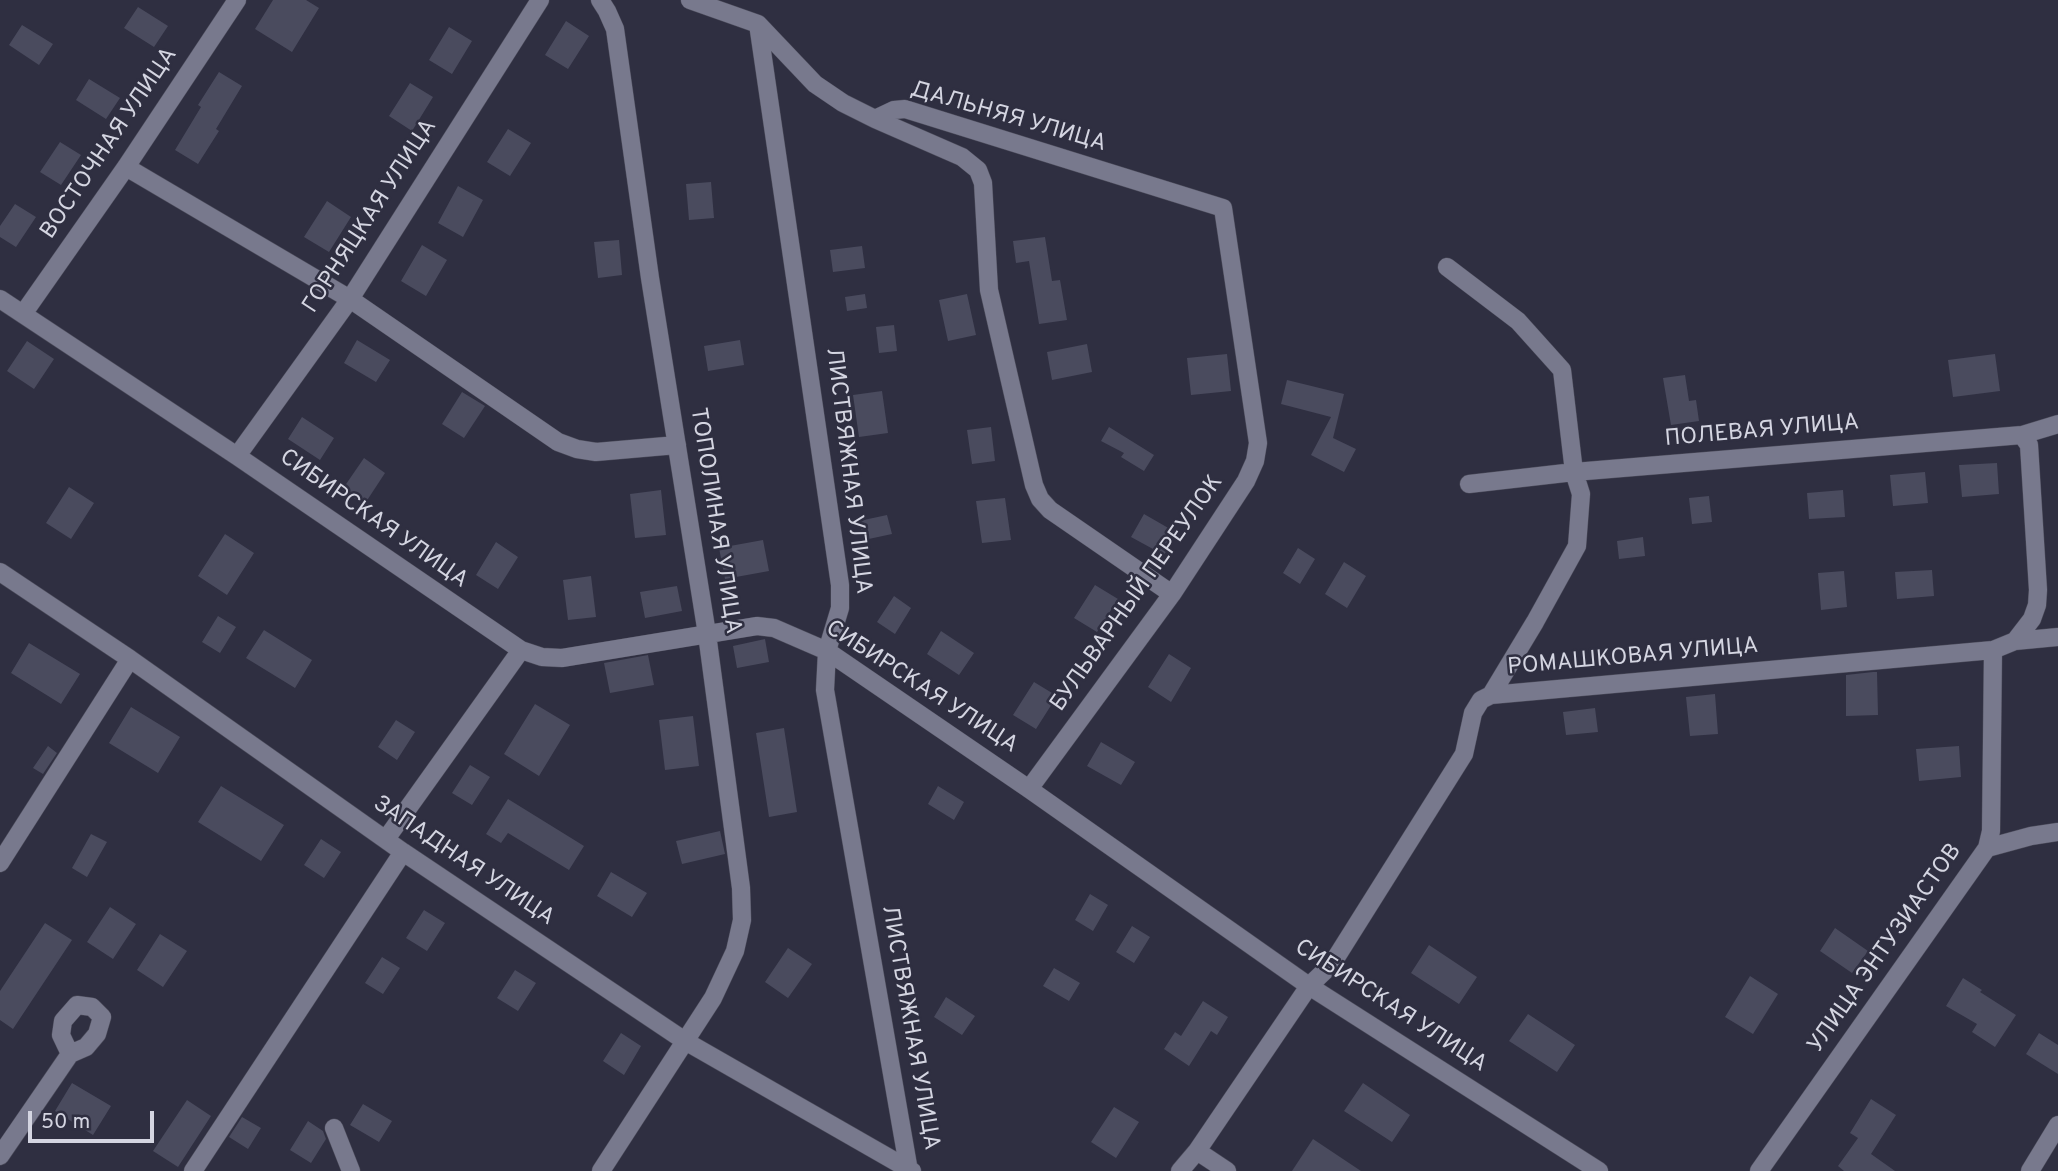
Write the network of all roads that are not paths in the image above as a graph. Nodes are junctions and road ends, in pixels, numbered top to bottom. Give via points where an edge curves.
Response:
1 (237, 0) edge
2 (540, 0) edge
3 (600, 0) edge
4 (690, 0) edge
5 (758, 24) junction
6 (875, 119) junction
7 (126, 167) junction
8 (1223, 208) joint
9 (1447, 267) dead end
10 (0, 299) edge
11 (350, 299) junction
12 (23, 314) junction
13 (2058, 424) edge
14 (2022, 435) junction
15 (677, 445) junction
16 (237, 456) junction
17 (1574, 471) junction
18 (1469, 484) dead end
19 (0, 572) edge
20 (1171, 594) junction
21 (708, 634) junction
22 (2058, 637) edge
23 (2015, 641) junction
24 (521, 650) junction
25 (1993, 650) junction
26 (827, 651) junction
27 (130, 659) junction
28 (1491, 695) junction
29 (1029, 789) junction
30 (2058, 832) edge
31 (386, 839) junction
32 (1987, 848) junction
33 (403, 852) junction
34 (0, 863) edge
35 (1309, 986) junction
36 (685, 1041) junction
37 (70, 1054) dead end
38 (2058, 1125) edge
39 (334, 1128) dead end
40 (1197, 1151) junction
41 (0, 1157) edge
42 (910, 1170) edge
43 (193, 1171) edge
44 (351, 1171) edge
45 (601, 1171) edge
46 (1180, 1171) edge
47 (1227, 1171) edge
48 (1599, 1171) edge
49 (1759, 1171) edge
50 (2030, 1171) edge

1 - 7 street, ВОСТОЧНАЯ УЛИЦА
2 - 11 street, ГОРНЯЦКАЯ УЛИЦА
3 - 15 street, ТОПОЛИНАЯ УЛИЦА via 615,29
4 - 5 street
5 - 6 street via 815,83
5 - 26 street, ЛИСТВЯЖНАЯ УЛИЦА via 840,585 840,608
6 - 8 street, ДАЛЬНЯЯ УЛИЦА via 905,108
6 - 20 street via 962,157 978,170 983,183 989,290 1040,499
7 - 11 street
7 - 12 street, ВОСТОЧНАЯ УЛИЦА
8 - 20 street, БУЛЬВАРНЫЙ ПЕРЕУЛОК via 1258,443 1246,481
9 - 17 street via 1518,321 1562,370
10 - 12 street, СИБИРСКАЯ УЛИЦА
11 - 15 street via 558,442 596,452
11 - 16 street, ГОРНЯЦКАЯ УЛИЦА
12 - 16 street, СИБИРСКАЯ УЛИЦА
13 - 14 street, ПОЛЕВАЯ УЛИЦА
14 - 17 street, ПОЛЕВАЯ УЛИЦА
14 - 23 street via 2029,445 2038,590 2032,619
15 - 21 street, ТОПОЛИНАЯ УЛИЦА
16 - 24 street, СИБИРСКАЯ УЛИЦА
17 - 18 street, ПОЛЕВАЯ УЛИЦА
17 - 28 street via 1581,494 1577,546
19 - 27 street, ЗАПАДНАЯ УЛИЦА
20 - 29 street, БУЛЬВАРНЫЙ ПЕРЕУЛОК
21 - 24 street, СИБИРСКАЯ УЛИЦА via 562,658
21 - 26 street, СИБИРСКАЯ УЛИЦА via 757,626 774,628
21 - 36 street, ТОПОЛИНАЯ УЛИЦА via 742,920 725,973
22 - 23 street, РОМАШКОВАЯ УЛИЦА
23 - 25 street, РОМАШКОВАЯ УЛИЦА
24 - 31 street
25 - 28 street, РОМАШКОВАЯ УЛИЦА
25 - 32 street, УЛИЦА ЭНТУЗИАСТОВ
26 - 29 street, СИБИРСКАЯ УЛИЦА
26 - 42 street, ЛИСТВЯЖНАЯ УЛИЦА via 825,690
27 - 31 street, ЗАПАДНАЯ УЛИЦА
27 - 34 street
28 - 35 street, РОМАШКОВАЯ УЛИЦА via 1481,700 1473,713 1464,754 1332,964
29 - 35 street, СИБИРСКАЯ УЛИЦА
30 - 32 street
31 - 33 street, ЗАПАДНАЯ УЛИЦА
32 - 49 street, УЛИЦА ЭНТУЗИАСТОВ
33 - 36 street, ЗАПАДНАЯ УЛИЦА
33 - 43 street
35 - 40 street, РОМАШКОВАЯ УЛИЦА
35 - 48 street, СИБИРСКАЯ УЛИЦА
36 - 42 street, ЗАПАДНАЯ УЛИЦА
36 - 45 street, ТОПОЛИНАЯ УЛИЦА
37 - 41 street
38 - 50 street
39 - 44 street
40 - 46 street, РОМАШКОВАЯ УЛИЦА
40 - 47 street

